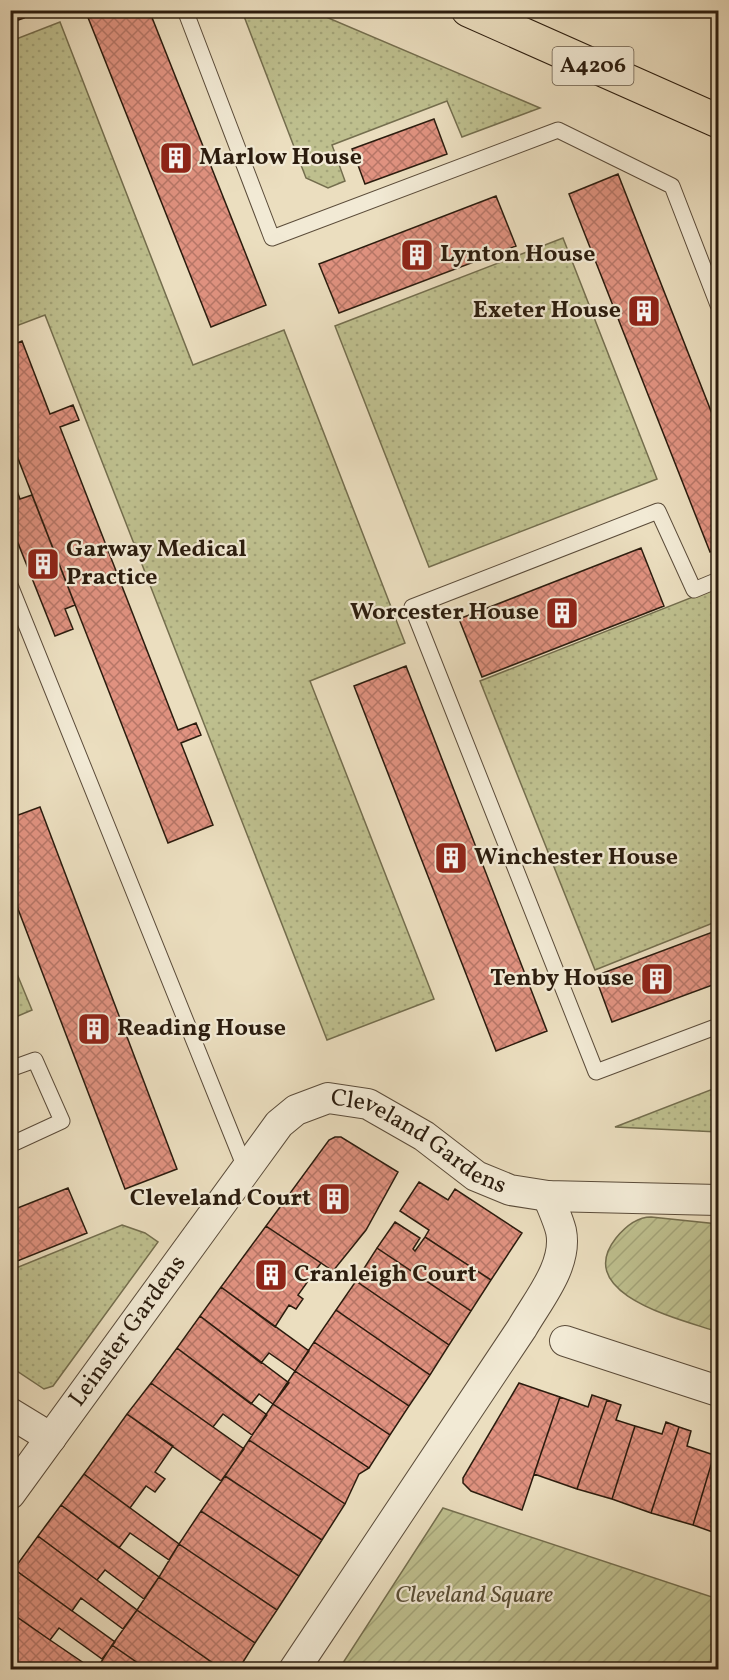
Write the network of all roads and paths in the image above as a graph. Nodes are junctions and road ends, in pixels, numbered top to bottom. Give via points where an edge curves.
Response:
1 (184, 10) edge
2 (468, 10) edge
3 (718, 121) edge
4 (718, 305) edge
5 (718, 580) edge
6 (10, 585) edge
7 (718, 1026) edge
8 (10, 1070) edge
9 (10, 1145) edge
10 (246, 1170) junction
11 (548, 1196) junction
12 (718, 1200) edge
13 (565, 1341) dead end
14 (718, 1391) edge
15 (10, 1413) edge
16 (51, 1438) junction
17 (10, 1494) edge
18 (294, 1670) edge

1 - 4 lane via 272,238 558,130 672,186
2 - 3 main road, A4206
5 - 7 lane via 694,590 658,511 412,607 596,1072
6 - 10 lane
8 - 9 lane via 34,1060 62,1121
10 - 11 street, Cleveland Gardens via 279,1124 296,1110 328,1098 368,1104 424,1136 476,1176 510,1190
10 - 16 street, Leinster Gardens
11 - 12 street, Cleveland Gardens
11 - 18 street via 561,1232 559,1262 522,1328
13 - 14 street
15 - 16 street
16 - 17 street, Leinster Gardens

